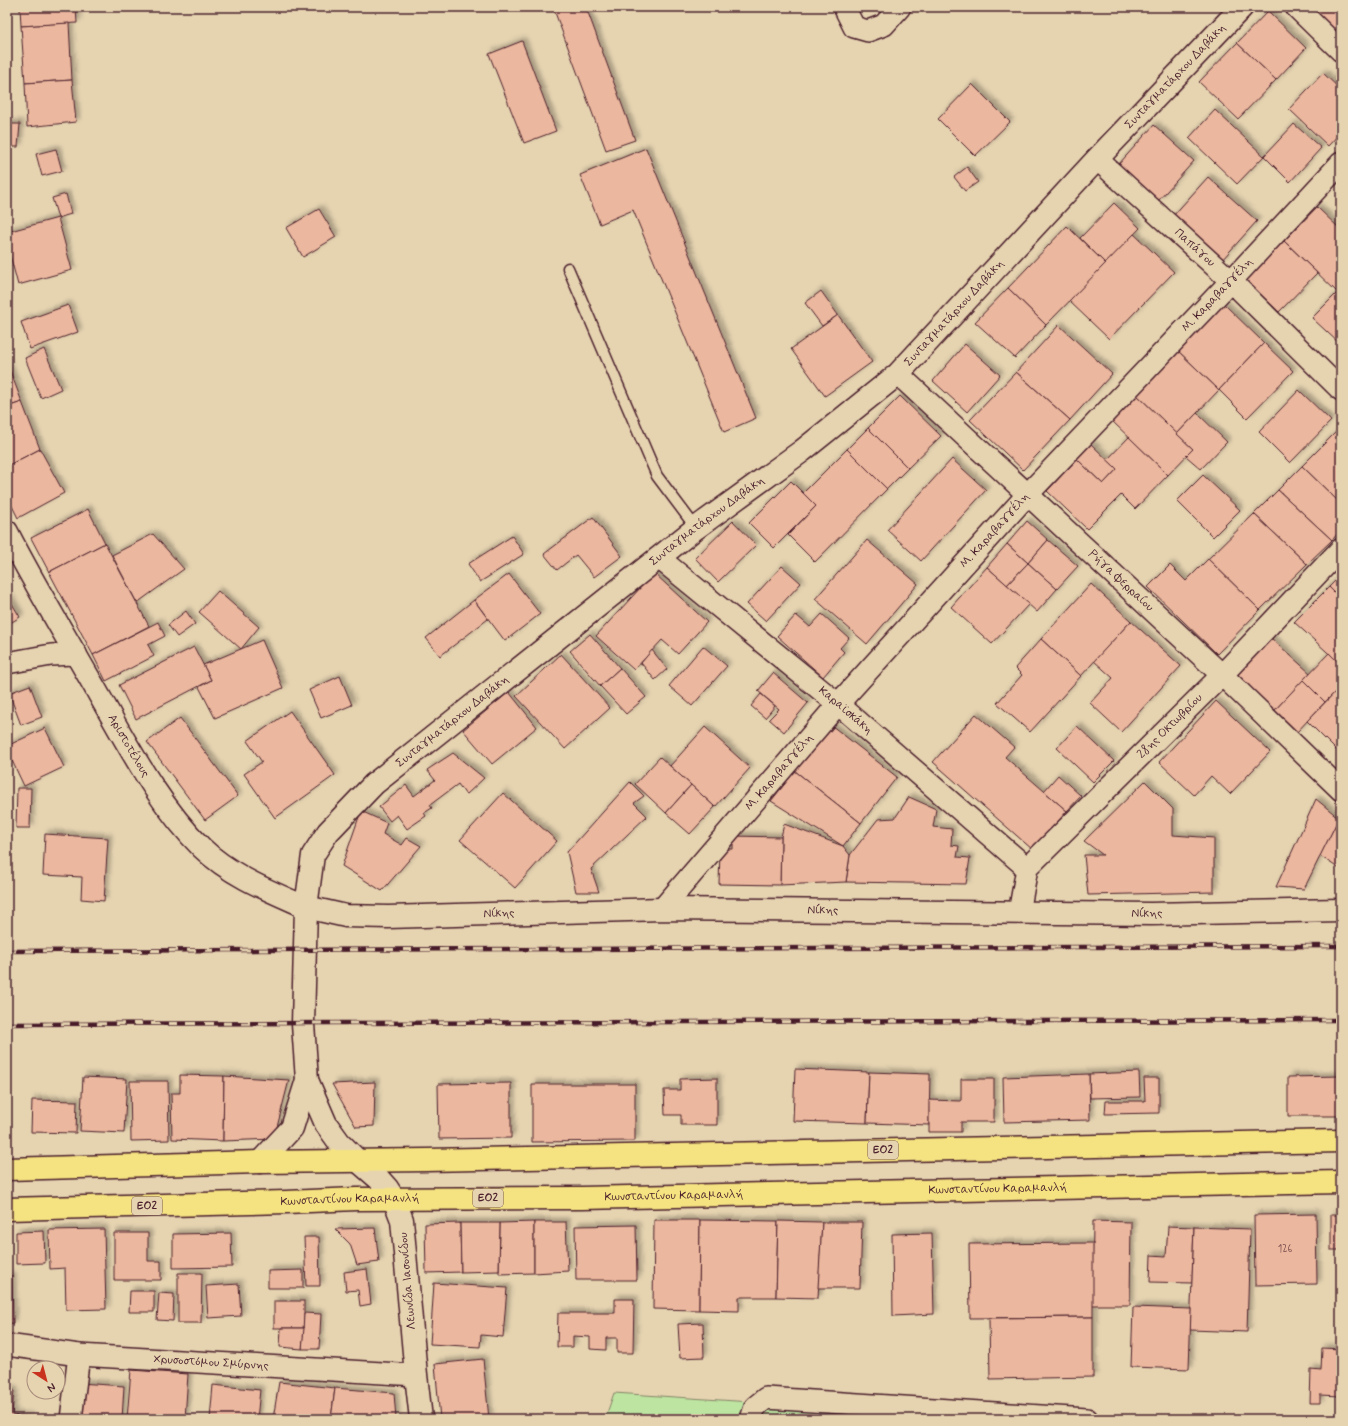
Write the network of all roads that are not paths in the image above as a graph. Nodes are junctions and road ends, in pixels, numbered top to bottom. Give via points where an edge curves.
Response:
1 (844, 7) edge
2 (900, 7) edge
3 (1242, 7) edge
4 (1296, 7) edge
5 (1341, 51) edge
6 (1097, 160) junction
7 (1341, 163) edge
8 (568, 268) dead end
9 (1231, 282) junction
10 (898, 374) junction
11 (1341, 390) edge
12 (1028, 494) junction
13 (696, 528) junction
14 (7, 531) edge
15 (1341, 550) edge
16 (659, 558) junction
17 (76, 654) junction
18 (7, 663) edge
19 (1222, 675) junction
20 (838, 704) junction
21 (1341, 790) edge
22 (1027, 868) junction
23 (306, 907) junction
24 (662, 909) junction
25 (1341, 910) edge
26 (1019, 912) junction
27 (307, 1080) junction
28 (1341, 1142) edge
29 (357, 1160) junction
30 (260, 1162) junction
31 (7, 1169) edge
32 (1341, 1182) edge
33 (394, 1199) junction
34 (7, 1209) edge
35 (7, 1345) edge
36 (79, 1355) junction
37 (416, 1375) junction
38 (1047, 1418) edge
39 (71, 1419) edge
40 (421, 1419) edge
41 (751, 1419) edge
42 (1087, 1419) edge

1 - 2 street via 854,27 868,31 884,24
3 - 6 street, Συνταγματάρχου Δαβάκη
4 - 5 street
6 - 9 street, Παπάγου
6 - 10 street, Συνταγματάρχου Δαβάκη
7 - 9 street, Μ. Καραβαγγέλη
8 - 13 lane via 657,476
9 - 11 street, Παπάγου
9 - 12 street, Μ. Καραβαγγέλη
10 - 12 street, Ρήγα Φερραίου
10 - 13 street, Συνταγματάρχου Δαβάκη via 802,451
12 - 19 street, Ρήγα Φερραίου
12 - 20 street, Μ. Καραβαγγέλη
13 - 16 street, Συνταγματάρχου Δαβάκη
14 - 17 street, Αριστοτέλους
15 - 19 street, 28ης Οκτωβρίου
16 - 20 street, Καραϊσκάκη
16 - 23 street, Συνταγματάρχου Δαβάκη via 374,784 328,832 314,855
17 - 18 street via 51,655
17 - 23 street, Αριστοτέλους via 154,787 202,848 249,882
19 - 21 street, Ρήγα Φερραίου
19 - 22 street, 28ης Οκτωβρίου
20 - 22 street, Καραϊσκάκη
20 - 24 street, Μ. Καραβαγγέλη
22 - 26 street
23 - 24 street, Νίκης via 346,916 388,917
23 - 27 street, Συνταγματάρχου Δαβάκη via 303,1024
24 - 26 street, Νίκης
25 - 26 street, Νίκης via 1151,914
27 - 29 street, Συνταγματάρχου Δαβάκη via 326,1124
27 - 30 street, Συνταγματάρχου Δαβάκη via 292,1128
28 - 29 main road, ΕΟ2
29 - 30 main road, ΕΟ2
29 - 33 street, Λεωνίδα Ιασονίδου via 379,1179
30 - 31 main road, ΕΟ2
32 - 33 main road, Κωνσταντίνου Καραμανλή / ΕΟ2 via 582,1198
33 - 34 main road, Κωνσταντίνου Καραμανλή / ΕΟ2
33 - 37 street, Λεωνίδα Ιασονίδου via 404,1229
35 - 36 street, Χρυσοστόμου Σμύρνης
36 - 37 street, Χρυσοστόμου Σμύρνης
36 - 39 street
37 - 40 street, Λεωνίδα Ιασονίδου
38 - 41 street via 766,1398 755,1407
38 - 42 street

